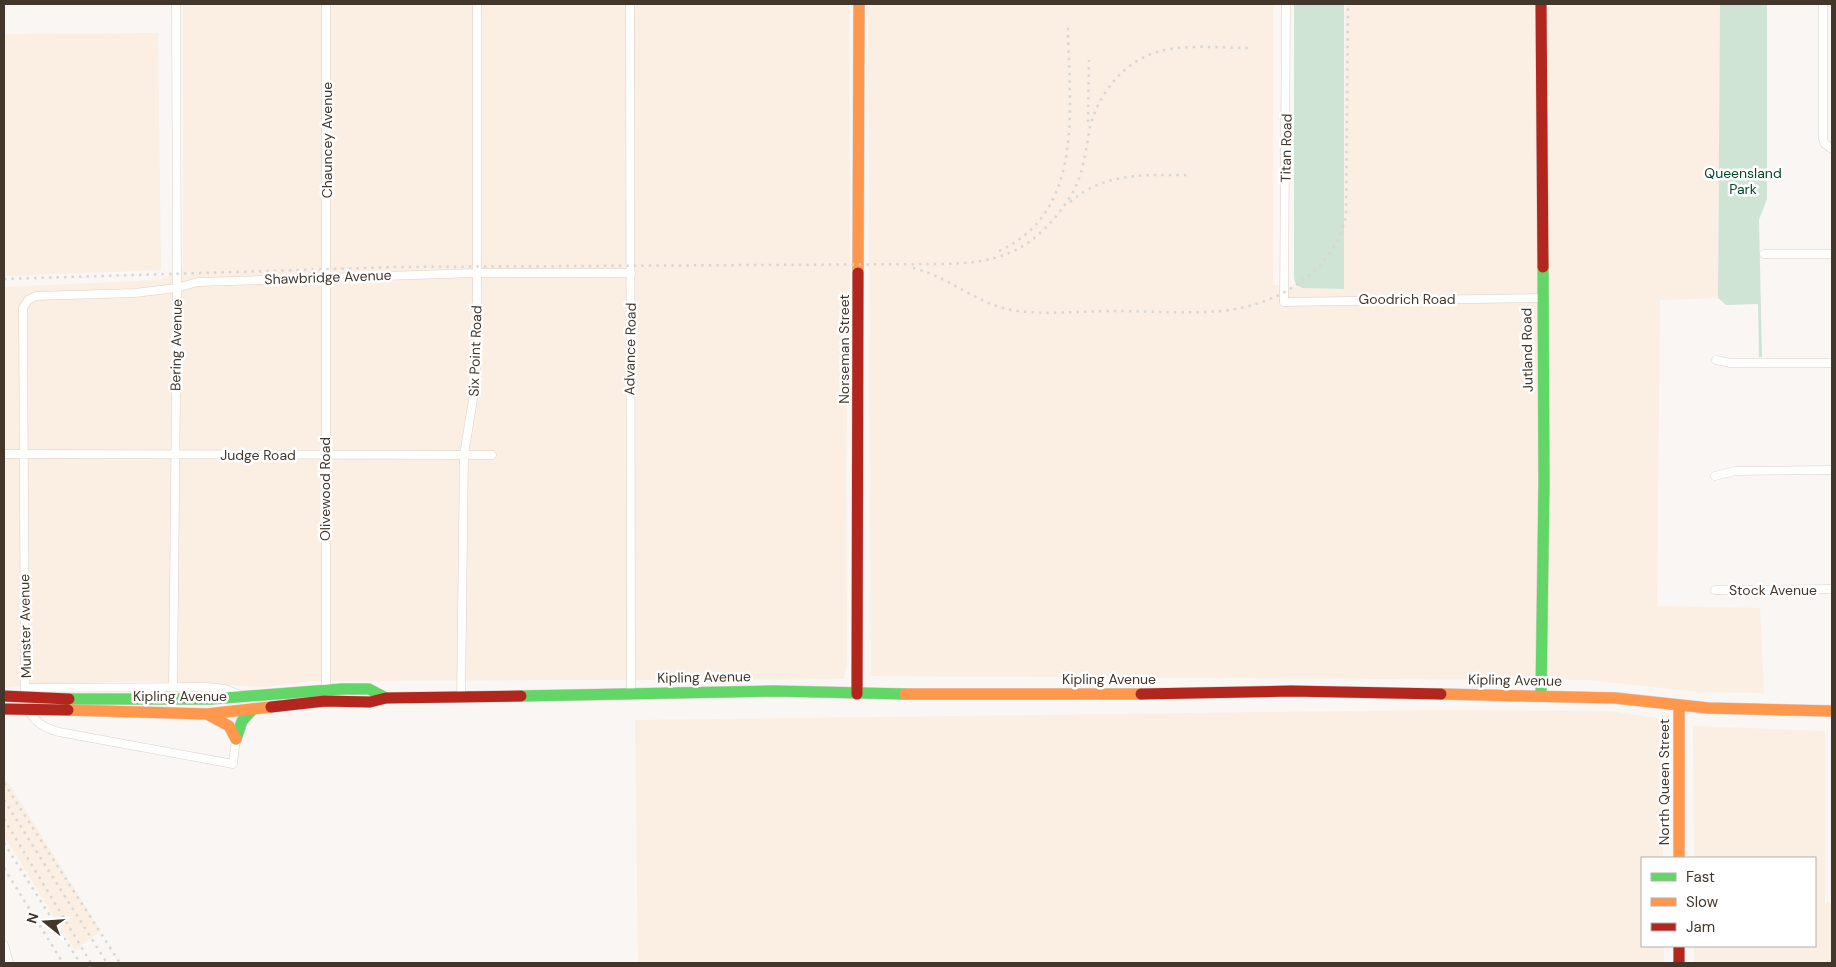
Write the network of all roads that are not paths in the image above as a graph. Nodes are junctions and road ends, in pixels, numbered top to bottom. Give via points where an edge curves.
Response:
1 (176, 4) edge
2 (326, 4) edge
3 (477, 4) edge
4 (630, 4) edge
5 (859, 4) edge
6 (1286, 4) edge
7 (1541, 4) edge
8 (1823, 4) edge
9 (1823, 45) junction
10 (1832, 45) edge
11 (1832, 149) edge
12 (1764, 254) dead end
13 (1832, 254) edge
14 (477, 272) junction
15 (631, 273) junction
16 (327, 277) junction
17 (176, 288) junction
18 (1284, 291) joint
19 (1541, 298) junction
20 (28, 300) joint
21 (1716, 360) dead end
22 (1832, 363) edge
23 (4, 454) edge
24 (23, 454) junction
25 (174, 454) junction
26 (325, 454) junction
27 (464, 455) junction
28 (492, 455) dead end
29 (1832, 470) edge
30 (1715, 476) dead end
31 (1832, 589) edge
32 (1714, 590) dead end
33 (173, 687) junction
34 (25, 688) junction
35 (326, 689) junction
36 (631, 693) junction
37 (857, 694) junction
38 (1541, 695) junction
39 (4, 696) edge
40 (240, 696) junction
41 (386, 698) junction
42 (461, 698) junction
43 (325, 701) junction
44 (69, 704) junction
45 (1679, 705) junction
46 (4, 709) edge
47 (253, 709) junction
48 (1832, 711) edge
49 (207, 714) junction
50 (236, 739) junction
51 (1679, 857) edge
52 (4, 945) edge
53 (1679, 947) edge
54 (9, 963) edge
55 (1678, 963) edge

1 - 17 street, Bering Avenue
2 - 16 street, Chauncey Avenue
3 - 14 street, Six Point Road
4 - 15 street, Advance Road
5 - 37 main road, Norseman Street
6 - 18 street, Titan Road
7 - 19 main road, Jutland Road
8 - 9 street
9 - 10 street
9 - 11 street via 1823,139
12 - 13 street
14 - 15 street, Shawbridge Avenue
14 - 16 street, Shawbridge Avenue
14 - 27 street, Six Point Road via 475,387
15 - 36 street, Advance Road
16 - 17 street, Shawbridge Avenue via 198,282
16 - 26 street, Olivewood Road
17 - 20 street, Shawbridge Avenue via 135,293 36,296
17 - 25 street, Bering Avenue
18 - 19 street, Goodrich Road via 1284,302
19 - 38 main road, Jutland Road via 1544,483
20 - 24 street, Munster Avenue via 23,308
21 - 22 street via 1730,363
23 - 24 street, Judge Road
24 - 25 street, Judge Road
24 - 34 street, Munster Avenue
25 - 26 street, Judge Road
25 - 33 street, Bering Avenue
26 - 27 street, Judge Road
26 - 35 street, Olivewood Road
27 - 28 street, Judge Road
27 - 42 street, Six Point Road
29 - 30 street via 1735,471
31 - 32 street, Stock Avenue
33 - 34 street, Kipling Avenue
33 - 40 street, Kipling Avenue via 225,688
34 - 50 street, Munster Avenue via 26,706 32,717 42,726 59,732 234,764
35 - 40 main road, Kipling Avenue
35 - 41 main road, Kipling Avenue via 368,690
35 - 43 street, Olivewood Road
36 - 37 main road, Kipling Avenue via 774,691
36 - 42 main road, Kipling Avenue
37 - 38 main road, Kipling Avenue via 1291,691
38 - 45 main road, Kipling Avenue
39 - 44 main road, Kipling Avenue, bridge
40 - 44 main road, Kipling Avenue via 211,700
41 - 42 main road, Kipling Avenue
41 - 43 main road, Kipling Avenue via 370,702
43 - 47 main road, Kipling Avenue
44 - 46 main road, Kipling Avenue, bridge
44 - 49 main road, Kipling Avenue
45 - 48 main road, Kipling Avenue via 1742,710
45 - 51 main road, North Queen Street
47 - 49 main road, Kipling Avenue
47 - 50 main road via 242,721
49 - 50 main road via 229,726
52 - 54 street
53 - 55 main road

